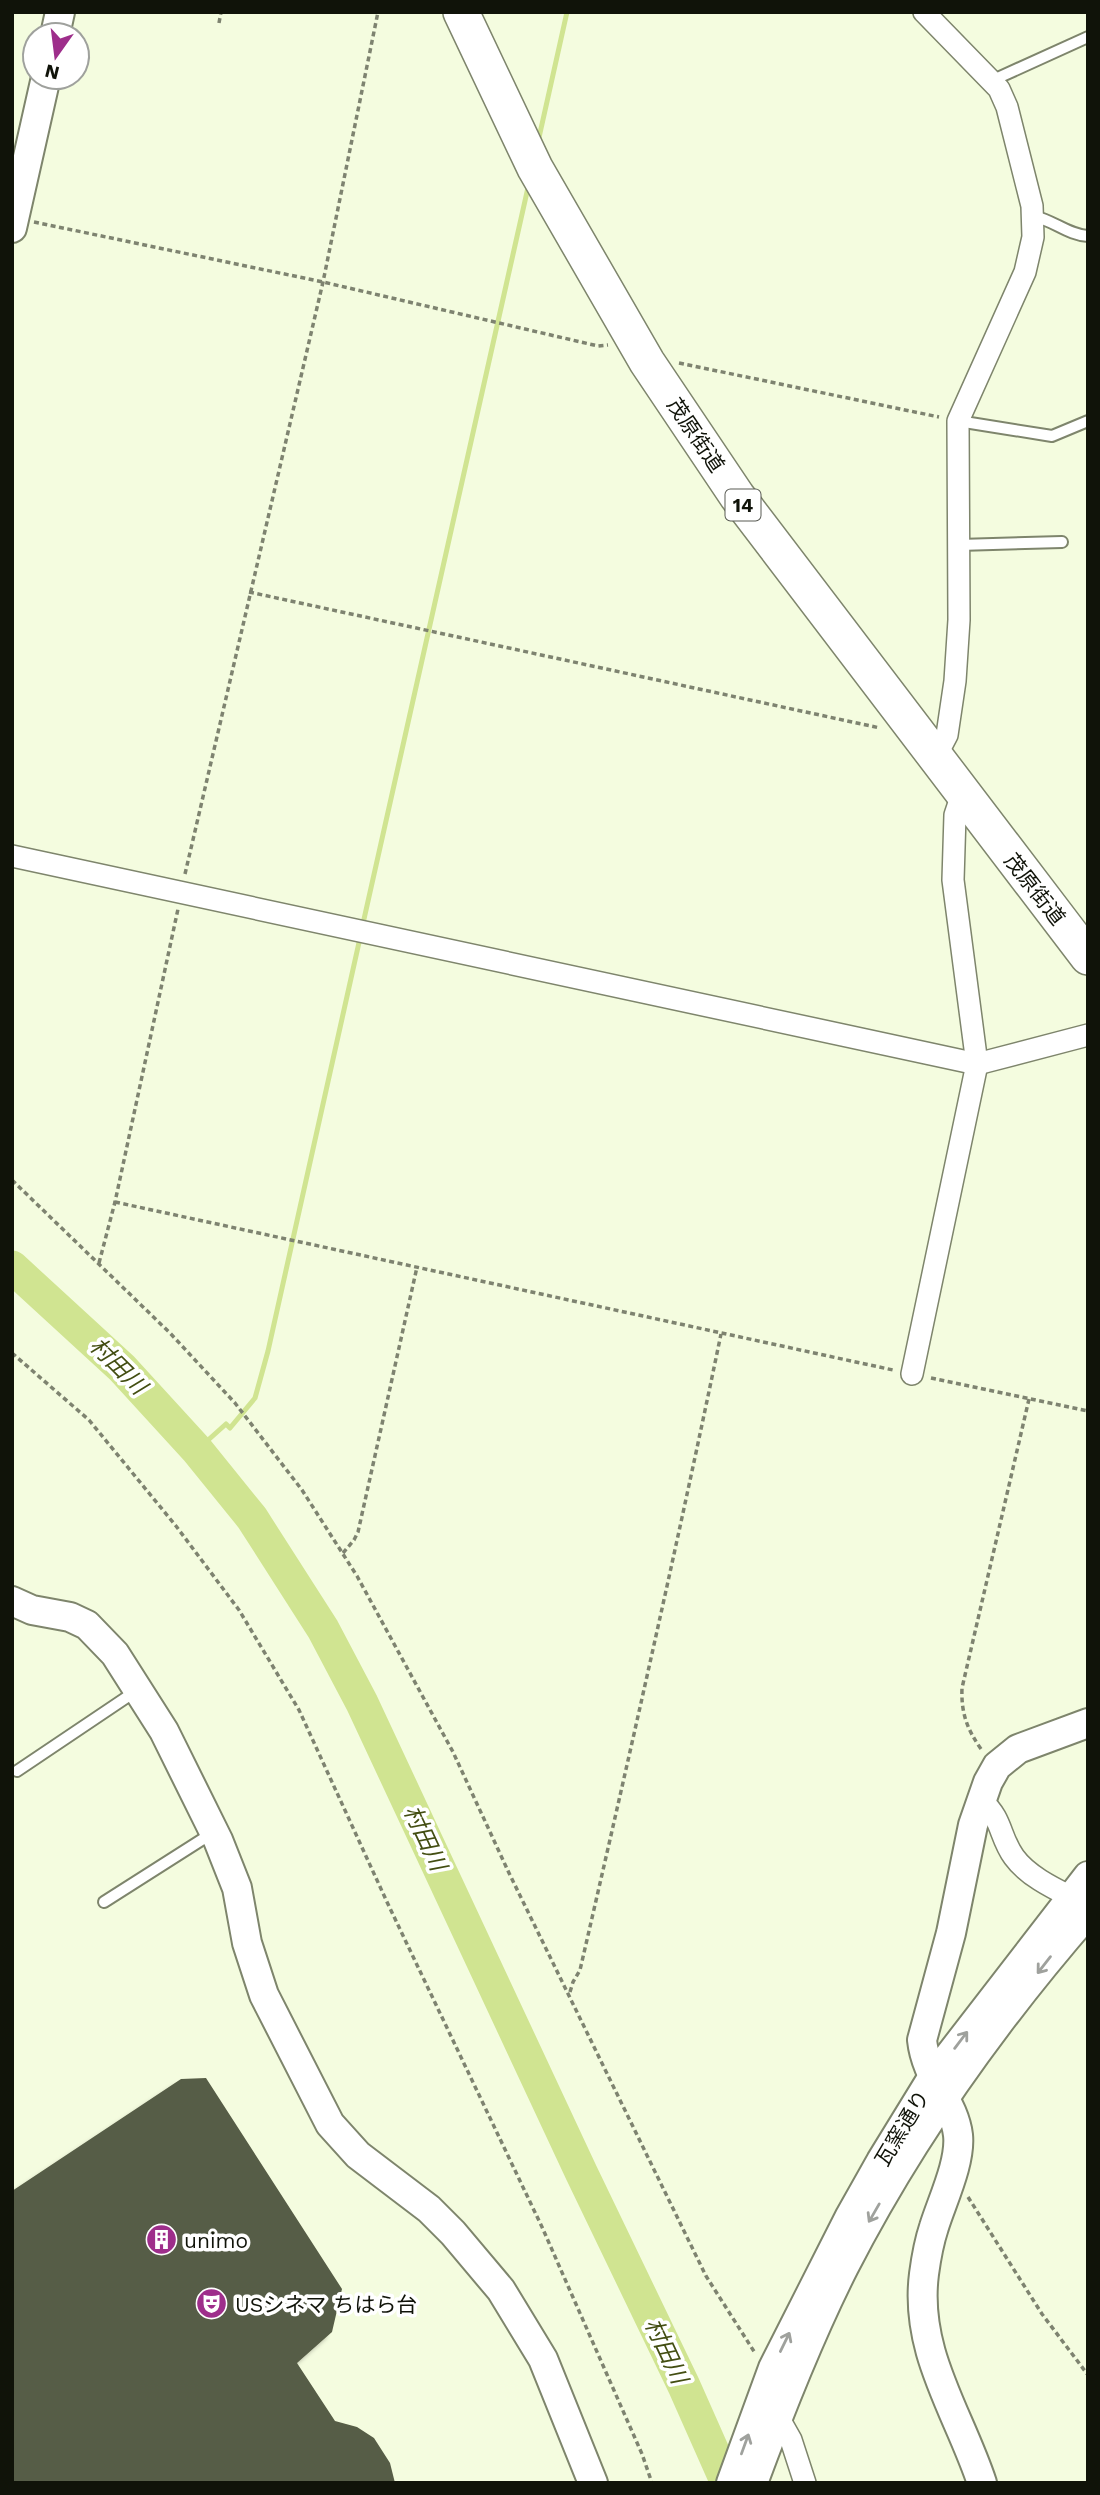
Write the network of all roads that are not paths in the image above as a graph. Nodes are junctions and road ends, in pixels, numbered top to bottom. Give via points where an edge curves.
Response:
1 (461, 12) edge
2 (924, 12) edge
3 (1088, 37) edge
4 (991, 80) junction
5 (43, 91) edge
6 (1033, 216) junction
7 (13, 223) edge
8 (1088, 236) edge
9 (958, 421) junction
10 (1088, 421) edge
11 (1062, 541) dead end
12 (959, 545) junction
13 (936, 756) junction
14 (962, 794) junction
15 (12, 856) edge
16 (1088, 957) edge
17 (1088, 1035) edge
18 (977, 1064) junction
19 (912, 1374) road end
20 (12, 1601) edge
21 (137, 1691) junction
22 (1088, 1723) edge
23 (17, 1771) dead end
24 (982, 1801) junction
25 (214, 1832) junction
26 (1082, 1895) edge
27 (104, 1902) dead end
28 (938, 2089) junction
29 (768, 2411) junction
30 (593, 2483) edge
31 (731, 2483) edge
32 (753, 2483) edge
33 (805, 2483) edge
34 (982, 2483) edge

1 - 13 main road, 茂原街道 / 14 via 535,168 641,352 737,496
2 - 4 street
3 - 4 lane
4 - 6 street via 1007,107
5 - 7 street
6 - 8 lane
6 - 9 street via 1025,272
9 - 10 lane via 1052,436
9 - 12 street
11 - 12 lane
12 - 13 street via 955,681 947,735
13 - 14 main road, 茂原街道 / 14
14 - 16 main road, 茂原街道 / 14
14 - 18 street via 955,815 953,880
15 - 18 street
17 - 18 street
18 - 19 street
20 - 21 street via 87,1625 115,1654
21 - 23 lane
21 - 25 street via 164,1731
22 - 24 street via 1018,1749 997,1766
24 - 26 street via 993,1811 1014,1858 1048,1886
24 - 28 street via 924,2030 924,2053
25 - 27 lane
25 - 30 street via 237,1888 247,1943 264,1995 330,2124 359,2155 429,2209 501,2290 543,2359
26 - 28 street, 瓦窯通り
28 -> 29 street, 瓦窯通り
29 -> 28 street, 瓦窯通り via 773,2368 850,2216
28 - 34 street via 958,2135 924,2276 928,2344
31 -> 29 street
29 - 32 street
29 - 33 street via 790,2440

